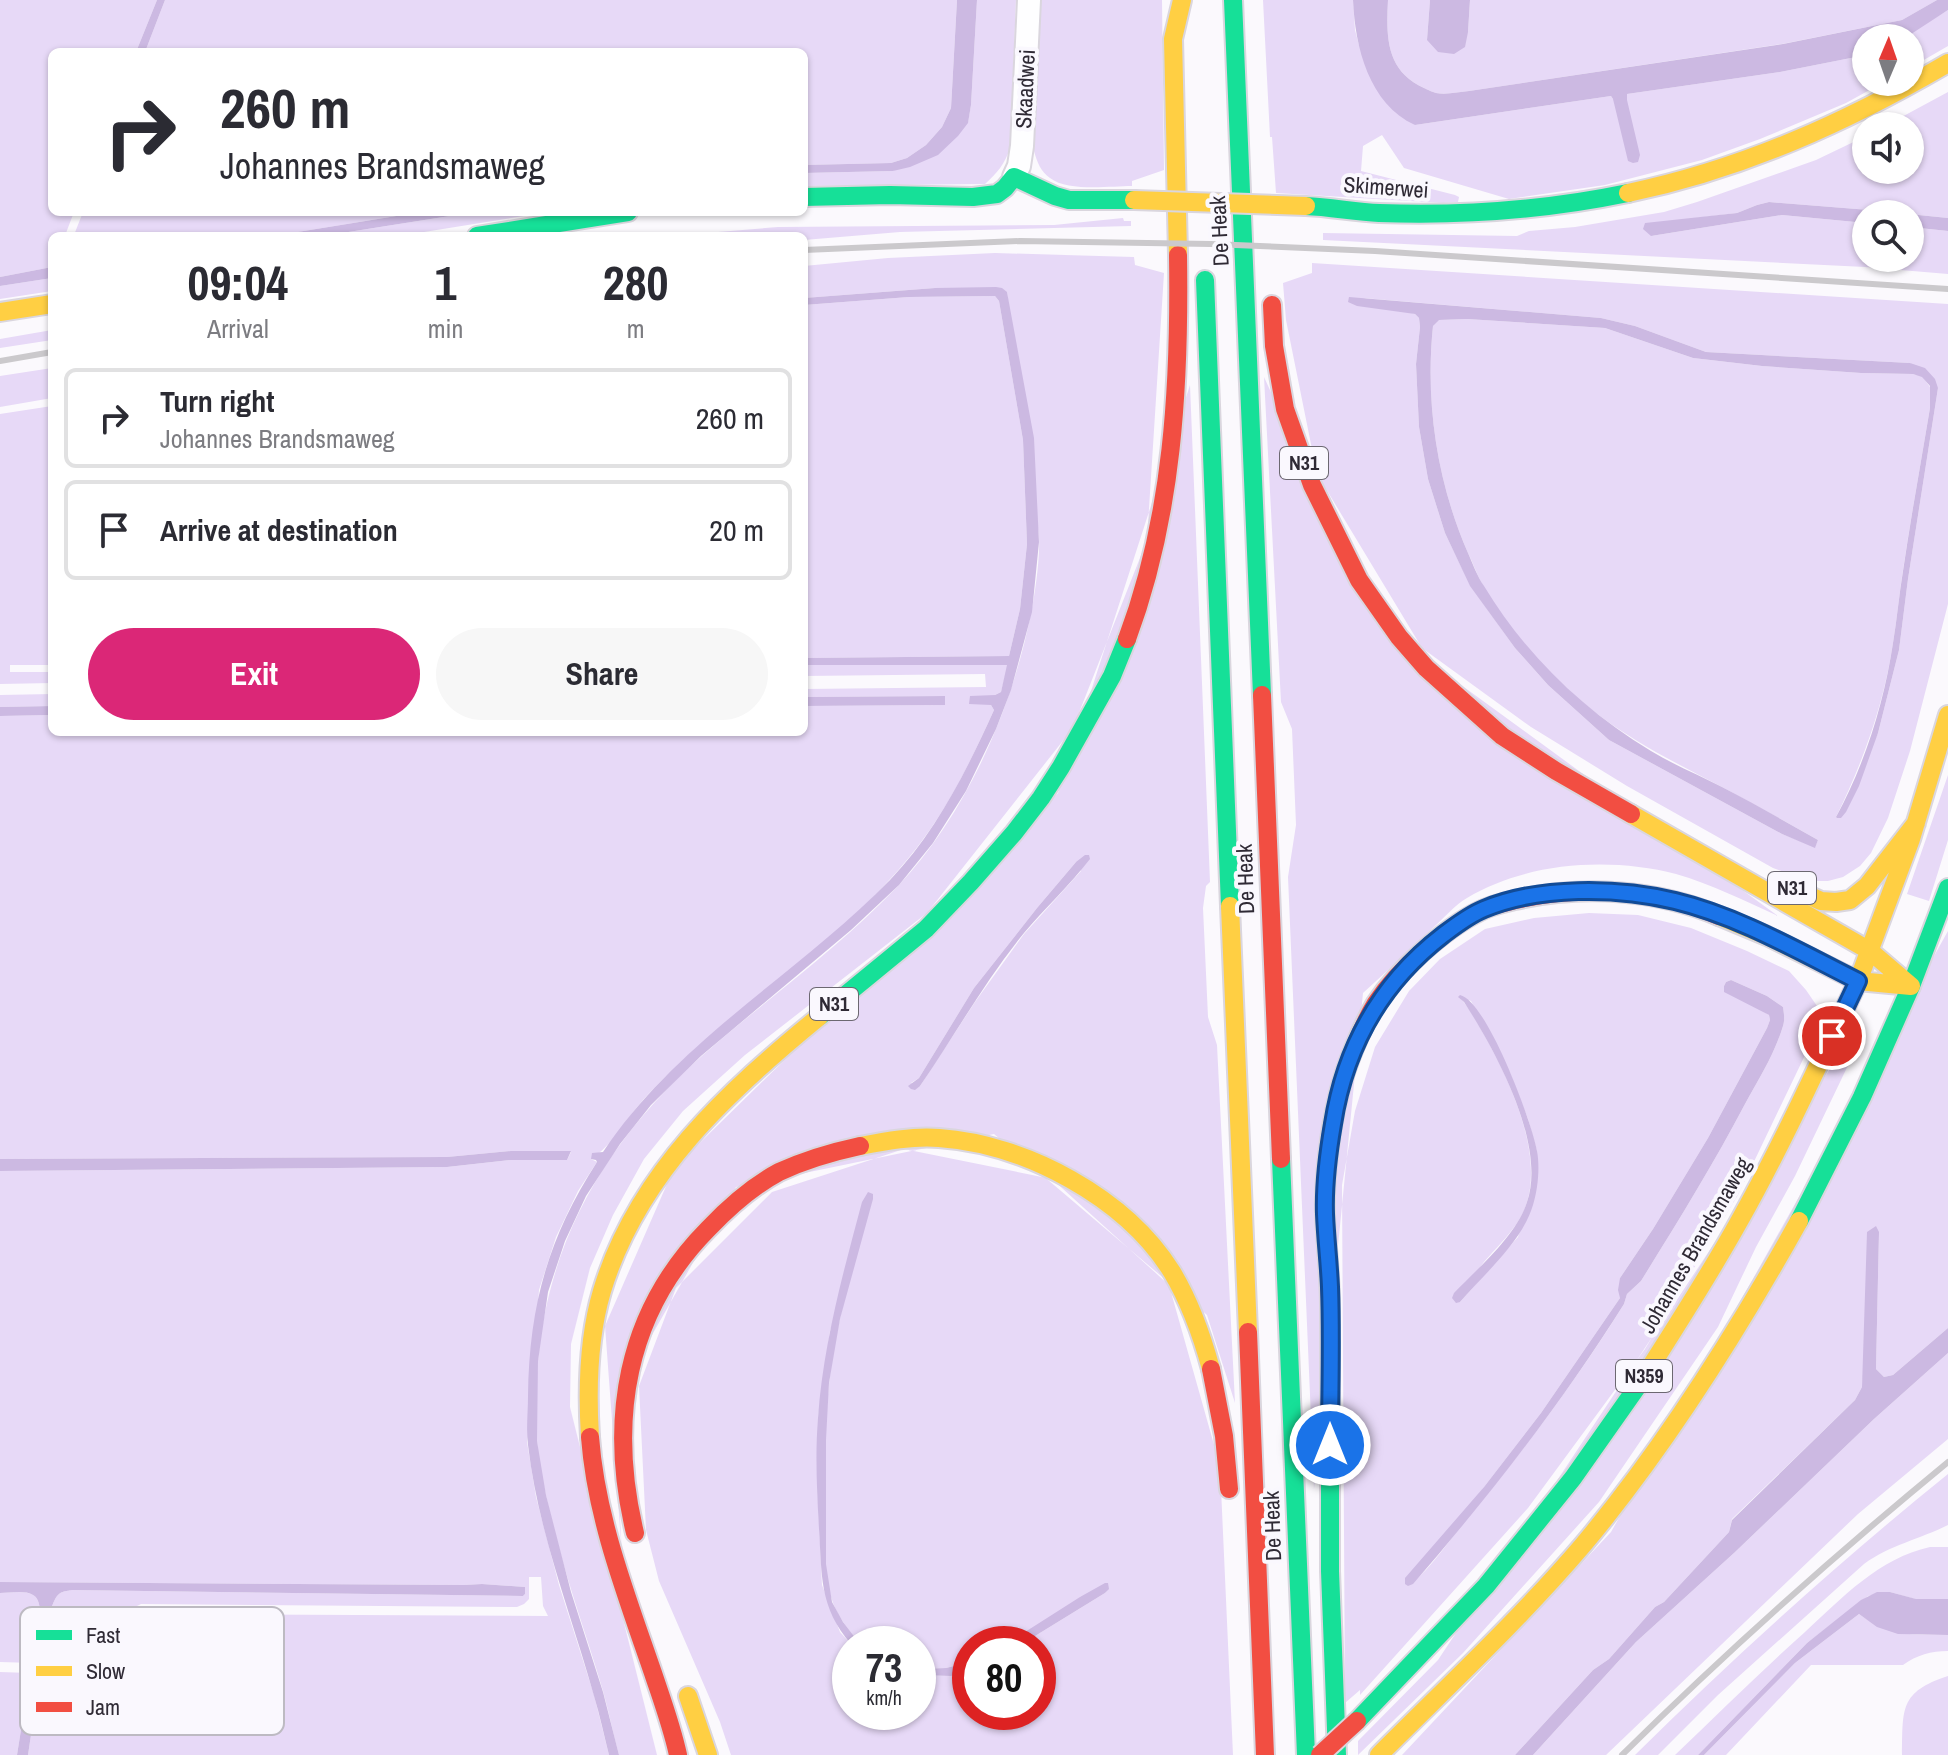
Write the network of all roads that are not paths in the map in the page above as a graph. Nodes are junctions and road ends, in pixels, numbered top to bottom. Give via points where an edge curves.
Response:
1 (1029, 0) edge
2 (1182, 0) edge
3 (1193, 0) edge
4 (1233, 0) edge
5 (1240, 0) edge
6 (1194, 31) dead end
7 (1252, 54) dead end
8 (1948, 63) edge
9 (1014, 177) junction
10 (1201, 184) dead end
11 (1264, 191) dead end
12 (808, 197) edge
13 (603, 216) edge
14 (1266, 222) dead end
15 (1203, 225) dead end
16 (502, 232) edge
17 (1204, 267) dead end
18 (1270, 284) dead end
19 (48, 305) edge
20 (0, 312) edge
21 (1948, 715) edge
22 (1916, 823) junction
23 (1701, 854) junction
24 (1948, 888) edge
25 (1870, 951) junction
26 (1858, 981) junction
27 (1911, 986) junction
28 (1230, 1513) dead end
29 (638, 1543) dead end
30 (682, 1680) dead end
31 (678, 1755) edge
32 (708, 1755) edge
33 (1265, 1755) edge
34 (1306, 1755) edge
35 (1320, 1755) edge
36 (1337, 1755) edge
37 (1379, 1755) edge

1 - 9 street, Skaadwei via 1022,146
2 - 31 main road, N31 via 1173,39 1179,330 1172,461 1144,591 1117,666 1045,794 1003,847 923,931 739,1084 659,1172 621,1239 600,1301 591,1347 589,1405 598,1494
3 - 6 main road
4 - 34 main road, De Heak / N31
5 - 7 main road
8 - 9 main road, Skimerwei, bridge via 1859,112 1755,157 1682,180 1561,204 1450,214 1069,200
9 - 12 main road via 997,194 986,196
10 - 15 main road, De Heak
11 - 14 main road
13 - 16 main road
17 - 33 main road, De Heak
18 - 23 main road, N31 via 1285,409 1312,485 1359,580 1399,637 1502,736
19 - 20 main road
21 - 22 main road, Johannes Brandsmaweg
22 - 23 main road, N31 via 1863,891 1850,900 1821,901 1752,868
22 - 25 main road, Johannes Brandsmaweg / N359
23 - 25 main road, N31
24 - 27 main road, N359
25 - 26 main road, Johannes Brandsmaweg / N359
25 - 27 main road
26 - 27 main road
26 - 35 main road, Johannes Brandsmaweg / N359, bridge via 1741,1218 1622,1410 1486,1586
26 - 36 main road, N31 via 1703,909 1649,895 1589,891 1538,895 1481,910 1429,946 1376,1004 1339,1093 1326,1185
27 - 37 main road, N359 via 1846,1132 1724,1351 1608,1515 1515,1620
28 - 29 main road via 1214,1378 1178,1282 1147,1239 1083,1185 1043,1164 940,1138 834,1152 781,1171 711,1224 680,1259 635,1347 626,1388 625,1489
30 - 32 main road

